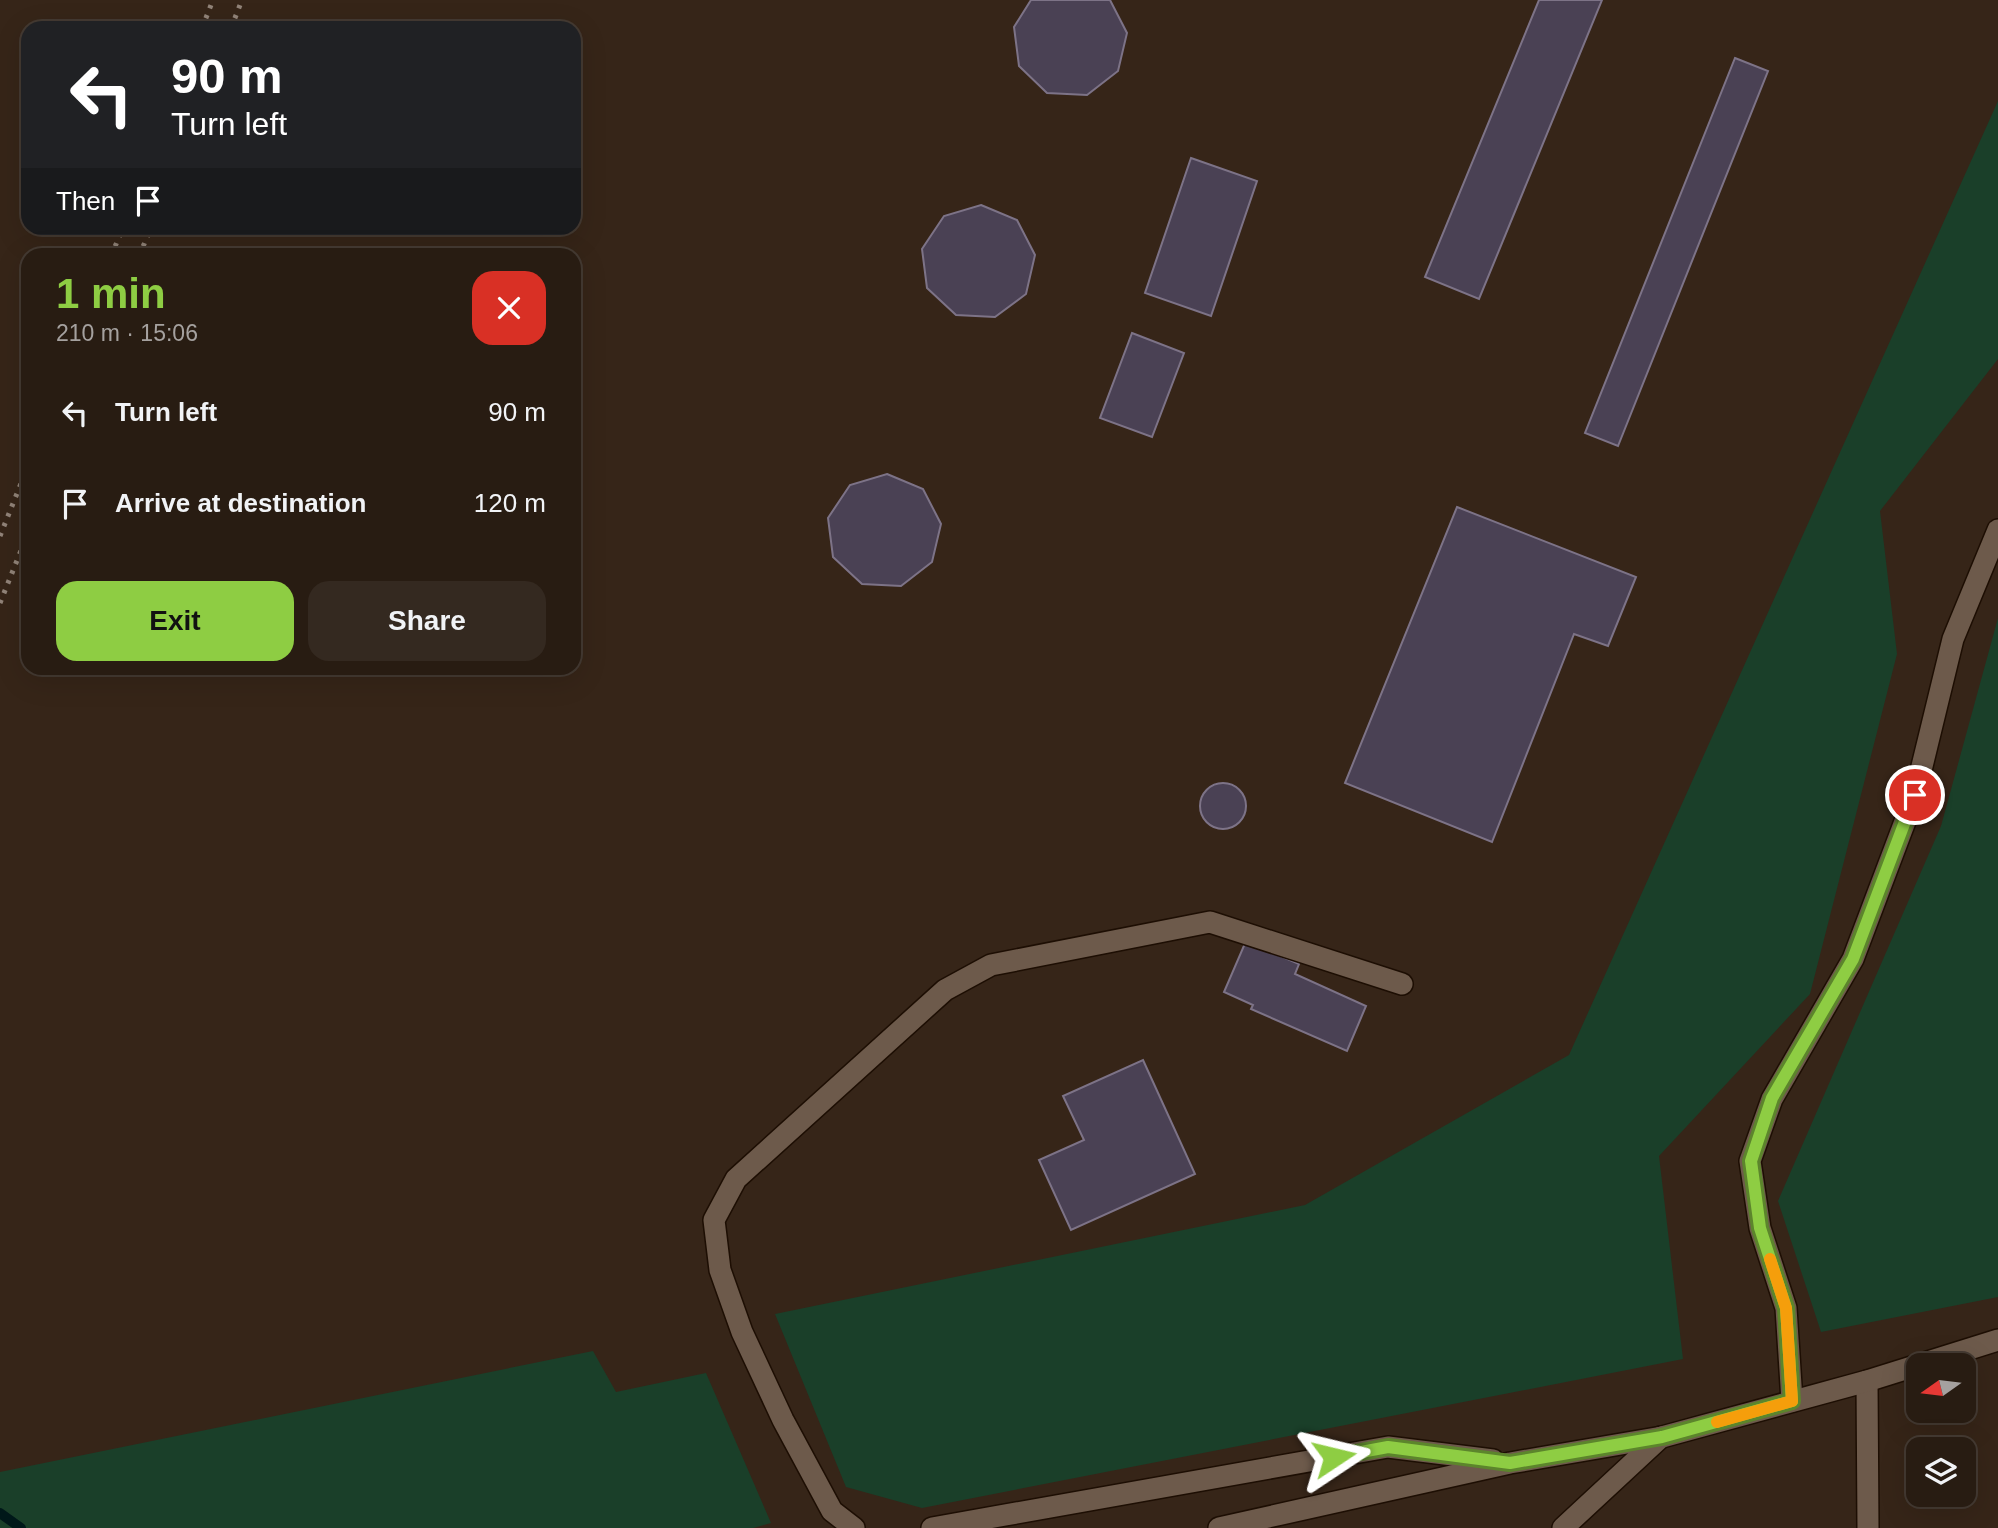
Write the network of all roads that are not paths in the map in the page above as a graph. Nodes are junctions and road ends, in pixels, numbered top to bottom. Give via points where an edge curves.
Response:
1 (1998, 530) edge
2 (1402, 984) dead end
3 (1998, 1340) edge
4 (1867, 1381) junction
5 (1792, 1401) junction
6 (1662, 1437) junction
7 (1510, 1463) junction
8 (854, 1528) edge
9 (932, 1528) edge
10 (1219, 1528) edge
11 (1563, 1528) edge
12 (1868, 1528) edge

1 - 5 street via 1953,639 1915,795 1853,959 1772,1098 1751,1161 1760,1228 1786,1308
2 - 8 street via 1210,922 990,965 945,990 736,1179 714,1220 720,1270 742,1332 783,1420 832,1511
3 - 4 street
4 - 5 street
4 - 12 street
5 - 6 street
6 - 7 street
6 - 11 street
7 - 9 street via 1388,1447
7 - 10 street

